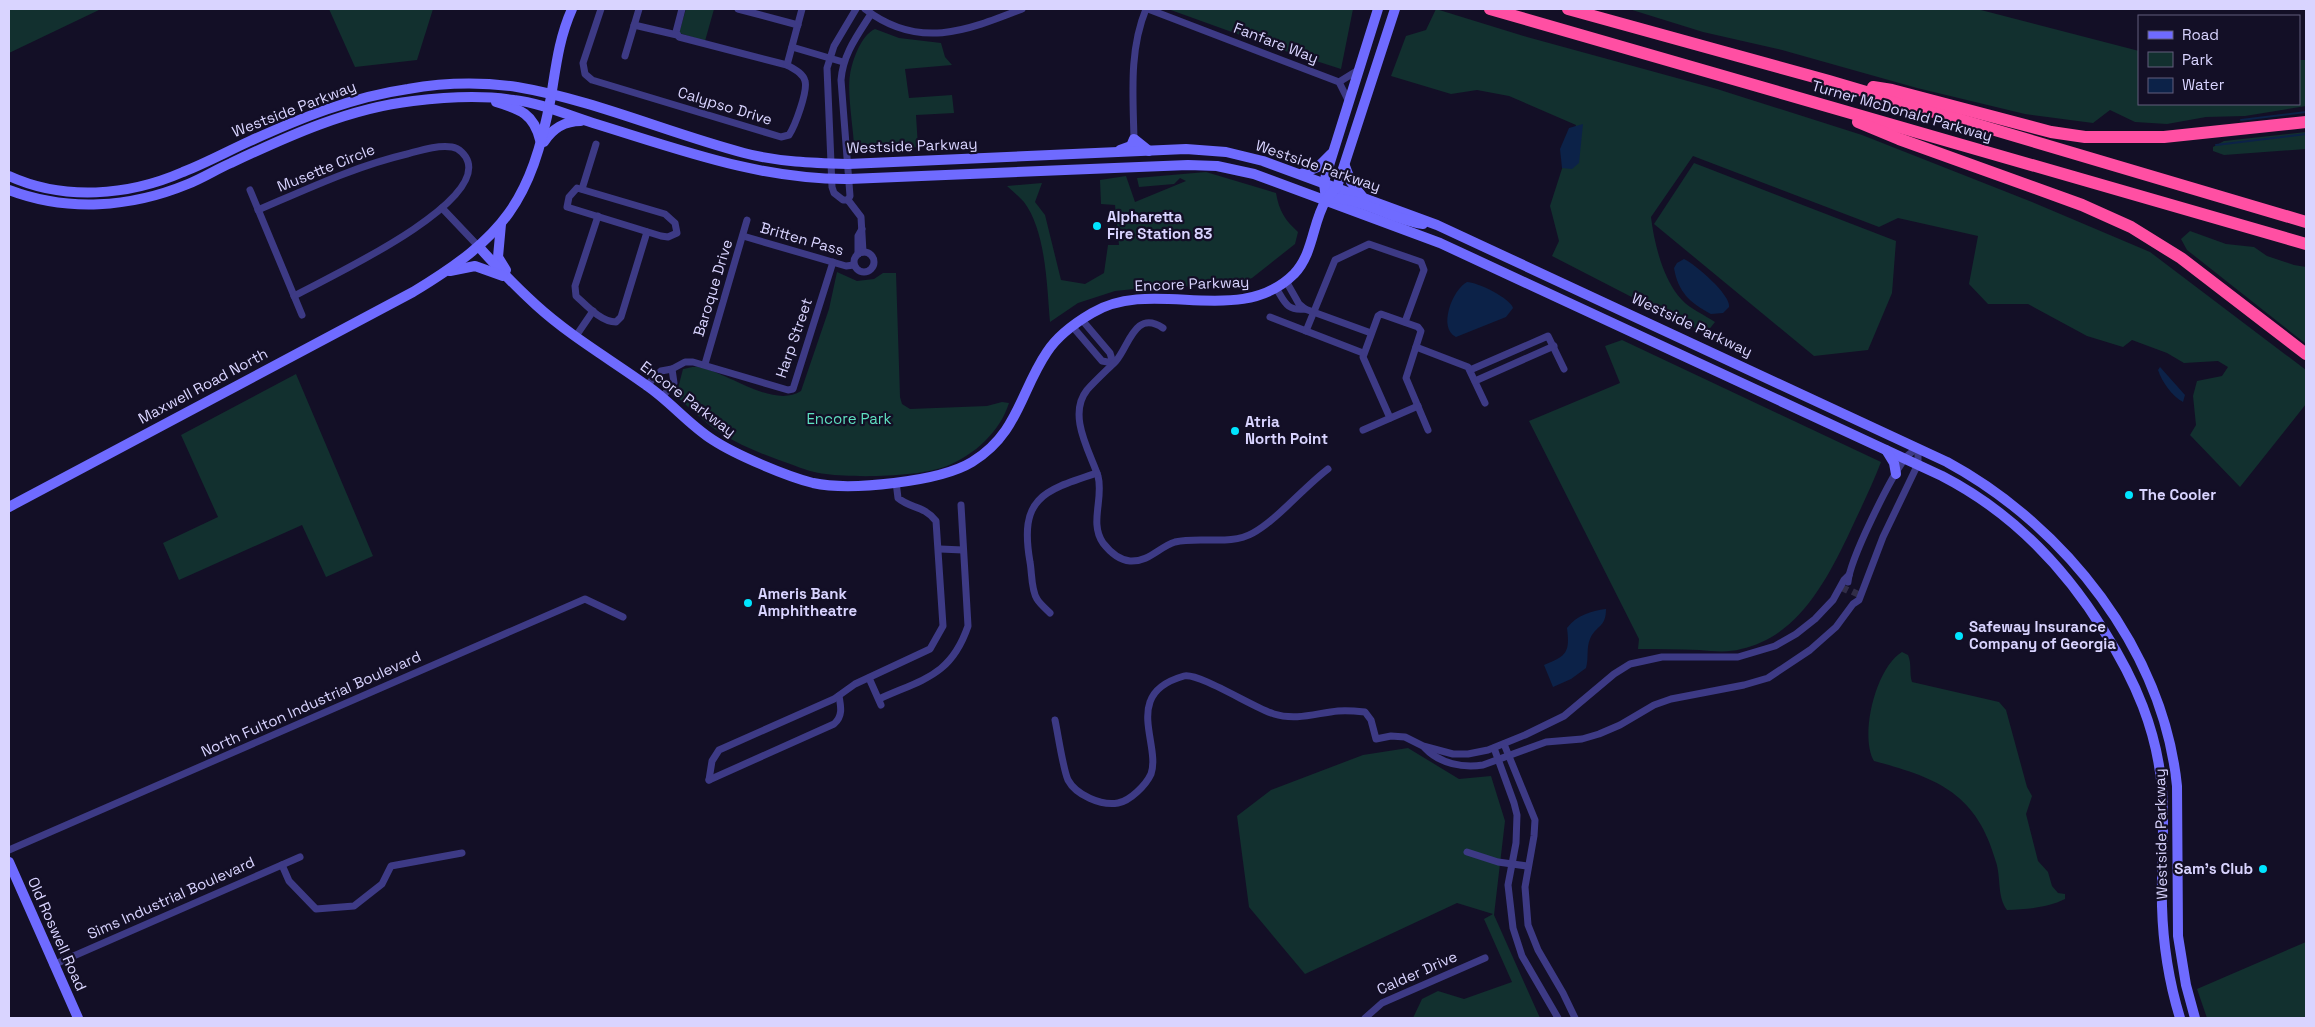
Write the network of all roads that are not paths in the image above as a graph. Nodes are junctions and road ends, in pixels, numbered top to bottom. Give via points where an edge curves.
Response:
1 (572, 9) edge
2 (601, 9) edge
3 (639, 9) edge
4 (682, 9) edge
5 (738, 9) edge
6 (802, 9) edge
7 (856, 9) edge
8 (865, 9) edge
9 (1022, 9) edge
10 (1147, 9) edge
11 (1395, 9) edge
12 (1490, 9) edge
13 (1568, 9) edge
14 (757, 11) edge
15 (1377, 13) edge
16 (871, 14) junction
17 (634, 25) junction
18 (798, 25) junction
19 (677, 35) junction
20 (792, 47) junction
21 (624, 56) dead end
22 (829, 59) junction
23 (843, 62) junction
24 (787, 65) junction
25 (1360, 69) junction
26 (1829, 81) junction
27 (1338, 82) junction
28 (551, 94) junction
29 (476, 97) junction
30 (1349, 103) junction
31 (1819, 104) junction
32 (548, 109) junction
33 (584, 120) junction
34 (2306, 122) edge
35 (1134, 139) junction
36 (596, 144) dead end
37 (540, 147) junction
38 (1148, 151) junction
39 (1333, 152) junction
40 (1111, 153) junction
41 (832, 163) junction
42 (848, 164) junction
43 (1345, 166) junction
44 (1301, 174) junction
45 (9, 176) edge
46 (833, 179) junction
47 (849, 179) junction
48 (1324, 183) junction
49 (1337, 187) junction
50 (582, 189) junction
51 (9, 190) edge
52 (250, 190) dead end
53 (1362, 197) junction
54 (848, 200) junction
55 (1326, 200) junction
56 (442, 208) junction
57 (258, 210) junction
58 (598, 216) junction
59 (747, 220) dead end
60 (502, 222) junction
61 (2306, 222) edge
62 (1437, 224) junction
63 (647, 232) junction
64 (743, 236) junction
65 (2306, 244) edge
66 (480, 247) junction
67 (861, 253) junction
68 (833, 262) junction
69 (854, 265) junction
70 (447, 271) junction
71 (508, 278) junction
72 (1286, 281) junction
73 (1276, 288) junction
74 (294, 296) junction
75 (532, 301) junction
76 (1305, 309) junction
77 (593, 311) junction
78 (1314, 313) junction
79 (302, 315) dead end
80 (1270, 317) dead end
81 (1082, 320) junction
82 (1405, 322) junction
83 (1072, 326) junction
84 (1163, 328) dead end
85 (1306, 331) junction
86 (1371, 333) junction
87 (576, 336) junction
88 (1096, 336) junction
89 (1088, 344) junction
90 (1554, 346) junction
91 (1416, 347) junction
92 (1363, 353) junction
93 (2306, 354) edge
94 (1113, 363) junction
95 (705, 364) junction
96 (672, 369) junction
97 (1564, 369) dead end
98 (1470, 370) junction
99 (1475, 381) junction
100 (647, 385) junction
101 (662, 396) junction
102 (1485, 403) dead end
103 (1418, 406) junction
104 (1390, 418) junction
105 (1363, 430) dead end
106 (1428, 430) dead end
107 (1918, 448) junction
108 (1886, 450) junction
109 (1905, 458) junction
110 (1918, 464) junction
111 (1328, 469) dead end
112 (1097, 474) junction
113 (1896, 474) junction
114 (896, 482) junction
115 (961, 505) dead end
116 (9, 508) edge
117 (940, 549) junction
118 (963, 550) junction
119 (1864, 585) junction
120 (1855, 596) junction
121 (1050, 613) dead end
122 (623, 617) dead end
123 (869, 678) junction
124 (839, 696) junction
125 (1055, 720) dead end
126 (1504, 744) junction
127 (1423, 746) junction
128 (1494, 748) junction
129 (1510, 756) junction
130 (1498, 760) junction
131 (9, 850) edge
132 (462, 852) dead end
133 (1467, 852) dead end
134 (300, 857) dead end
135 (9, 862) edge
136 (1511, 864) junction
137 (282, 865) junction
138 (1527, 866) junction
139 (1485, 958) dead end
140 (54, 964) junction
141 (78, 1018) edge
142 (1365, 1018) edge
143 (1558, 1018) edge
144 (1575, 1018) edge
145 (2180, 1018) edge
146 (2195, 1018) edge

1 - 28 main road via 558,49
2 - 24 street, Calypso Drive via 583,64 585,74 592,80 781,138 791,132 805,89 800,73
3 - 17 street
4 - 19 street
5 - 14 street
6 - 18 street
7 - 22 street
8 - 16 street
9 - 16 street via 976,27 944,34 904,29
10 - 27 street, Fanfare Way
10 - 35 street via 1136,43
11 - 43 main road, Encore Parkway
12 - 31 highway, Turner McDonald Parkway
13 - 26 highway, Turner McDonald Parkway
14 - 18 street
15 - 25 main road
16 - 23 street
17 - 19 street
17 - 21 street
18 - 20 street
19 - 24 street
20 - 22 street
20 - 24 street
22 - 23 street
22 - 41 street via 827,77
23 - 42 street
25 - 27 street
25 - 30 main road
26 - 34 highway via 1892,90 2051,132 2085,137 2164,137
26 - 61 highway, Turner McDonald Parkway
27 - 30 street
28 - 32 main road
28 - 41 main road, Westside Parkway via 744,153 796,162
28 - 45 main road, Westside Parkway via 515,87 468,84 388,92 308,116 182,173 102,193 48,189
29 - 32 main road, Westside Parkway via 513,99
29 - 37 main road via 524,112 537,130
29 - 51 main road, Westside Parkway via 412,101 354,113 187,184 122,202 66,204
30 - 39 main road
31 - 65 highway, Turner McDonald Parkway
31 - 93 highway via 1899,139 2082,205 2131,227 2181,258
32 - 33 main road, Westside Parkway
32 - 37 main road
33 - 37 main road via 555,129
33 - 46 main road, Westside Parkway via 751,170
35 - 38 main road
35 - 40 main road via 1131,146
36 - 50 street
37 - 60 main road, Maxwell Road North via 527,184
38 - 40 main road, Westside Parkway
38 - 44 main road, Westside Parkway via 1226,152
39 - 44 main road via 1318,166
39 - 48 main road
40 - 42 main road, Westside Parkway
41 - 42 main road, Westside Parkway
41 - 46 street
42 - 47 street
43 - 49 main road, Encore Parkway
43 - 53 main road
44 - 48 main road, Westside Parkway
46 - 47 main road, Westside Parkway
46 - 54 street via 834,193 838,198
47 - 54 street
47 - 55 main road, Westside Parkway via 1204,165 1254,174
48 - 49 main road, Westside Parkway
48 - 55 main road
49 - 53 main road, Westside Parkway
49 - 55 main road, Encore Parkway
50 - 58 street via 577,188 569,197 568,207
50 - 63 street via 665,214 678,230 668,237
52 - 57 street
53 - 62 main road, Westside Parkway
54 - 67 street via 861,217
55 - 62 main road via 1344,199 1404,220
55 - 72 main road, Encore Parkway via 1304,260
55 - 108 main road, Westside Parkway via 1462,252
56 - 57 street, Musette Circle via 468,176 469,162 463,152 454,147 429,148 372,162
56 - 66 street
56 - 74 street, Musette Circle via 390,245
57 - 74 street
58 - 63 street
58 - 77 street via 576,286 576,296
59 - 64 street, Baroque Drive
60 - 66 main road, Maxwell Road North
60 - 75 main road via 498,257
62 - 107 main road, Westside Parkway
63 - 77 street via 621,317 612,322
64 - 68 street, Britten Pass
64 - 95 street, Baroque Drive
66 - 70 main road, Maxwell Road North
66 - 71 main road, Encore Parkway
67 - 69 street via 855,258
67 - 69 street via 869,253 873,258 873,268 864,272
68 - 69 street, Britten Pass
68 - 95 street, Harp Street via 793,389
70 - 71 main road via 475,266
70 - 116 main road, Maxwell Road North
71 - 75 main road, Encore Parkway
72 - 73 main road, Encore Parkway
72 - 76 street
73 - 76 street via 1288,306 1294,310
73 - 81 main road, Encore Parkway via 1268,293 1236,299 1118,303 1095,311
74 - 79 street
75 - 87 main road, Encore Parkway
76 - 78 street
77 - 87 street
78 - 82 street via 1335,260 1371,244 1423,265
78 - 85 street
78 - 86 street
80 - 85 street
81 - 83 main road, Encore Parkway
81 - 88 street
82 - 86 street via 1381,314
82 - 91 street via 1421,330
83 - 89 street
83 - 114 main road, Encore Parkway via 1048,350 1014,421 989,450 956,470
84 - 94 street via 1152,324 1138,326
85 - 92 street
86 - 92 street
87 - 100 main road, Encore Parkway
88 - 89 street
88 - 94 street via 1110,353
89 - 94 street via 1102,361
90 - 97 street
90 - 98 street via 1546,336
90 - 99 street
91 - 98 street
91 - 103 street via 1406,376
92 - 104 street
94 - 112 street via 1086,392 1079,410 1080,425
95 - 96 street, Harp Street via 684,362
96 - 100 street, Harp Street via 661,371
96 - 101 street via 674,383
98 - 99 street
99 - 102 street
100 - 101 main road, Encore Parkway
101 - 114 main road, Encore Parkway via 716,442 797,477 836,486
103 - 104 street
103 - 106 street
104 - 105 street
107 - 109 street
107 - 110 street
107 - 146 main road, Westside Parkway via 1982,482 2012,503 2051,538 2095,591 2146,674 2160,708 2174,762 2178,804 2178,936
108 - 109 main road, Westside Parkway
108 - 113 main road
109 - 110 main road, Westside Parkway
109 - 113 street
110 - 119 street via 1883,536
110 - 145 main road, Westside Parkway via 1975,494 2039,546 2083,598 2133,680 2150,722 2159,764 2163,810 2163,924 2171,985
111 - 112 street via 1252,534 1225,540 1173,543 1153,555 1131,561 1116,556 1100,539 1097,519 1100,483
112 - 121 street via 1048,492 1039,499 1028,518 1027,545 1036,599
113 - 126 street via 1869,527 1849,579 1844,580 1841,593 1806,627 1774,646 1738,656 1662,657 1630,664 1564,716
114 - 117 street via 898,498 922,508 936,521
115 - 118 street
117 - 118 street
117 - 123 street via 943,626 938,637 930,649
118 - 123 street via 968,626 956,654 937,673 880,702
119 - 120 street
119 - 120 street via 1859,600
120 - 129 street via 1836,627 1799,659 1768,678 1654,705 1599,734 1546,742
122 - 131 street, North Fulton Industrial Boulevard via 584,599
123 - 124 street
124 - 124 street via 719,750 712,761 709,780 834,724 839,720 842,709
125 - 127 street via 1068,780 1083,795 1102,802 1118,803 1138,792 1151,773 1146,715 1150,700 1164,683 1187,675 1275,714 1298,718 1340,710 1365,712 1371,720 1376,739 1398,736
126 - 128 street
126 - 129 street
127 - 128 street via 1462,755
127 - 130 street via 1436,757 1458,765 1473,766
128 - 130 street
129 - 130 street
129 - 138 street via 1535,820
130 - 136 street via 1516,815 1517,835
132 - 137 street via 391,866 382,884 354,906 316,909 289,881
133 - 136 street
134 - 137 street, Sims Industrial Boulevard
135 - 140 main road, Old Roswell Road
136 - 138 street
136 - 143 street via 1509,900 1515,937
137 - 140 street, Sims Industrial Boulevard
138 - 144 street via 1524,899 1533,939
139 - 142 street, Calder Drive via 1382,1003
140 - 141 main road, Old Roswell Road

